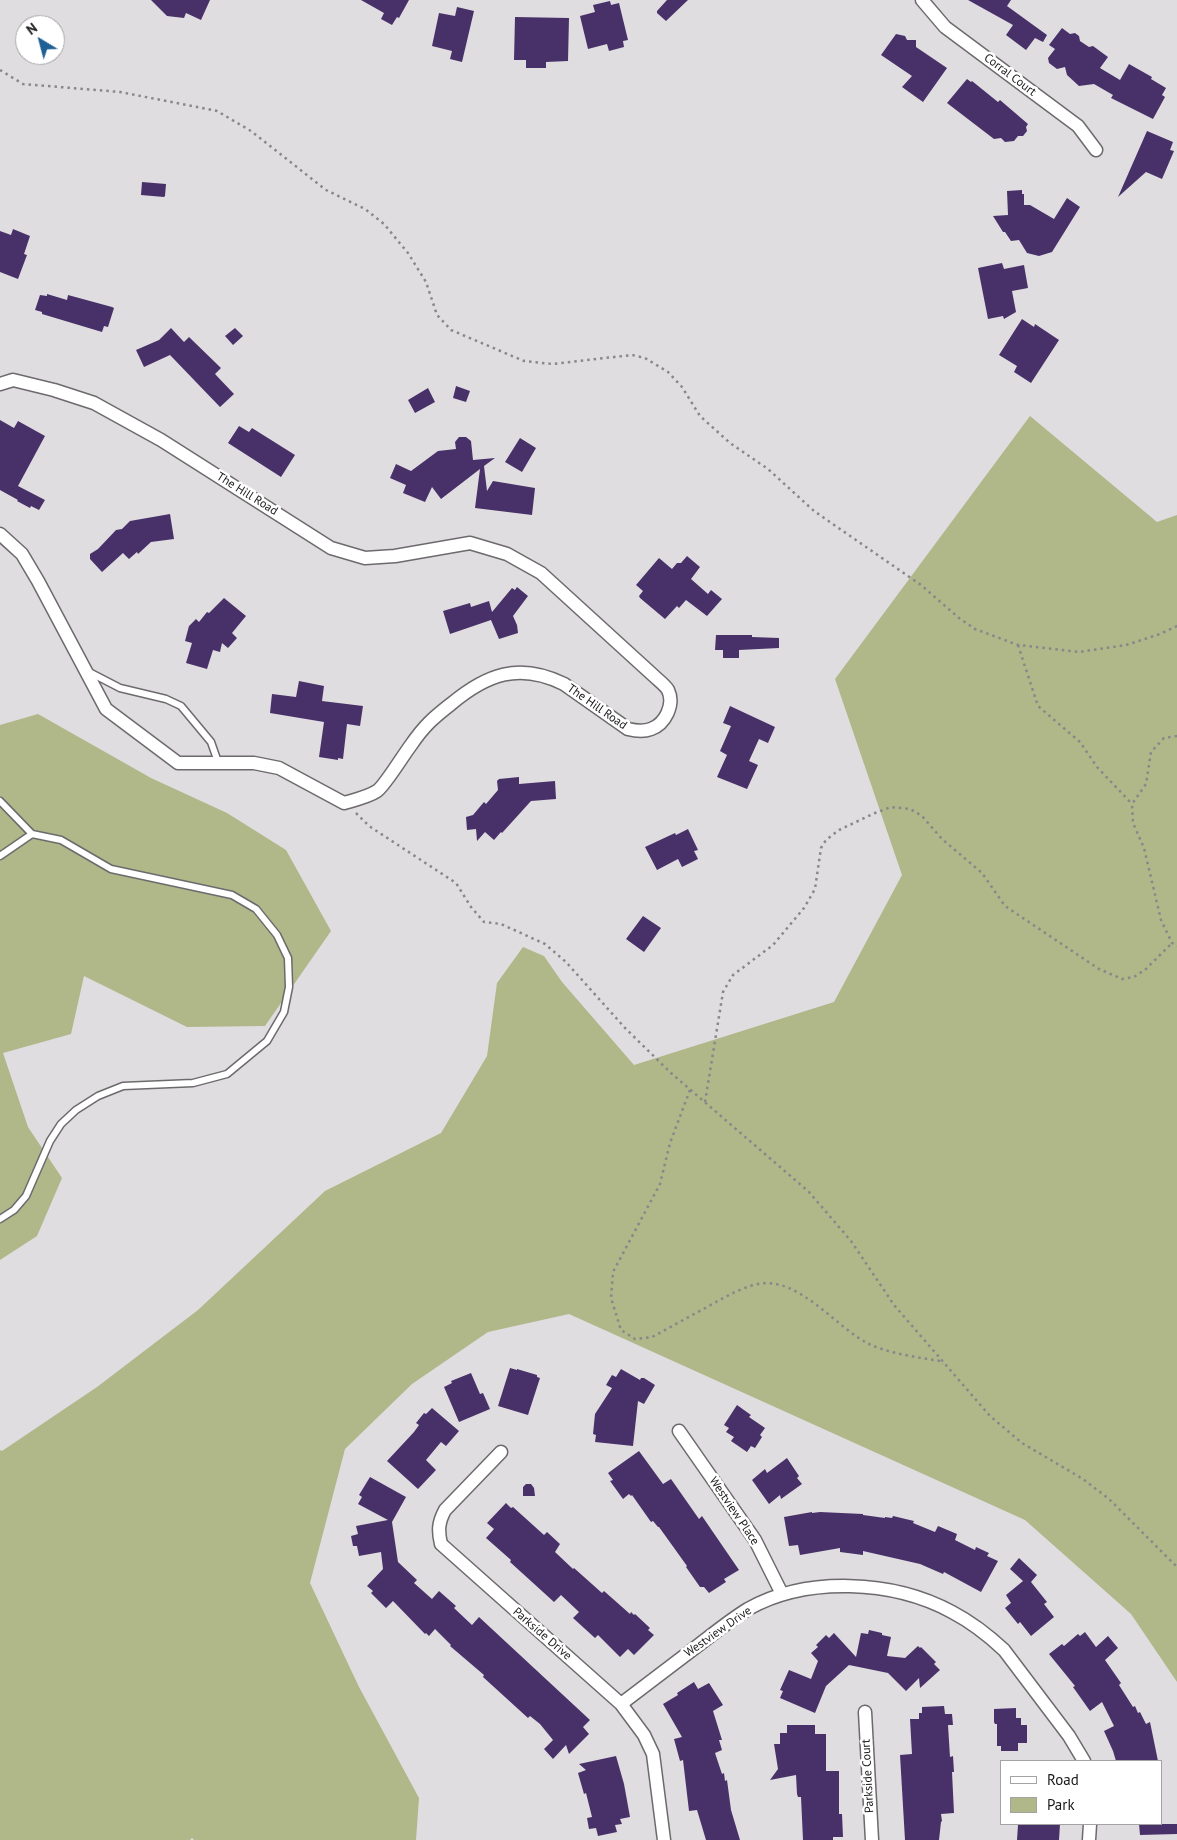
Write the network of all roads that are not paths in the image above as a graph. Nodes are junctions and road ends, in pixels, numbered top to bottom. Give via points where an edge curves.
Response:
1 (922, 0) edge
2 (1096, 150) dead end
3 (0, 384) edge
4 (0, 534) edge
5 (86, 670) junction
6 (218, 762) junction
7 (0, 801) edge
8 (32, 834) junction
9 (0, 856) edge
10 (0, 1219) edge
11 (679, 1431) dead end
12 (501, 1452) dead end
13 (782, 1594) junction
14 (621, 1704) junction
15 (865, 1712) dead end
16 (1083, 1760) edge
17 (1090, 1825) edge
18 (664, 1840) edge
19 (872, 1840) edge
20 (1089, 1840) edge

1 - 2 street, Corral Court via 945,26 1078,126
3 - 6 street, The Hill Road via 13,380 94,403 161,440 331,548 365,558 470,543 507,554 541,573 667,689 670,705 664,720 651,729 635,731 552,678 513,672 488,678 426,724 378,791 344,803 279,768 254,763
4 - 5 street via 22,554
5 - 6 lane via 120,688 181,706 211,742
5 - 6 street via 106,709 178,763
7 - 8 lane
8 - 9 lane
8 - 10 lane via 61,840 111,870 232,895 256,909 277,935 288,958 288,986 284,1012 267,1041 227,1074 193,1083 124,1086 98,1096 76,1110 50,1141 26,1196 14,1210
11 - 13 street, Westview Place via 755,1540
12 - 14 street, Parkside Drive via 445,1510 438,1531 441,1544
13 - 14 street, Westview Drive via 748,1609
13 - 16 street, Westview Drive via 821,1587 880,1589 916,1597 951,1612 1004,1650
14 - 18 street, Parkside Drive via 644,1735 653,1754
15 - 19 street, Parkside Court
17 - 20 street

